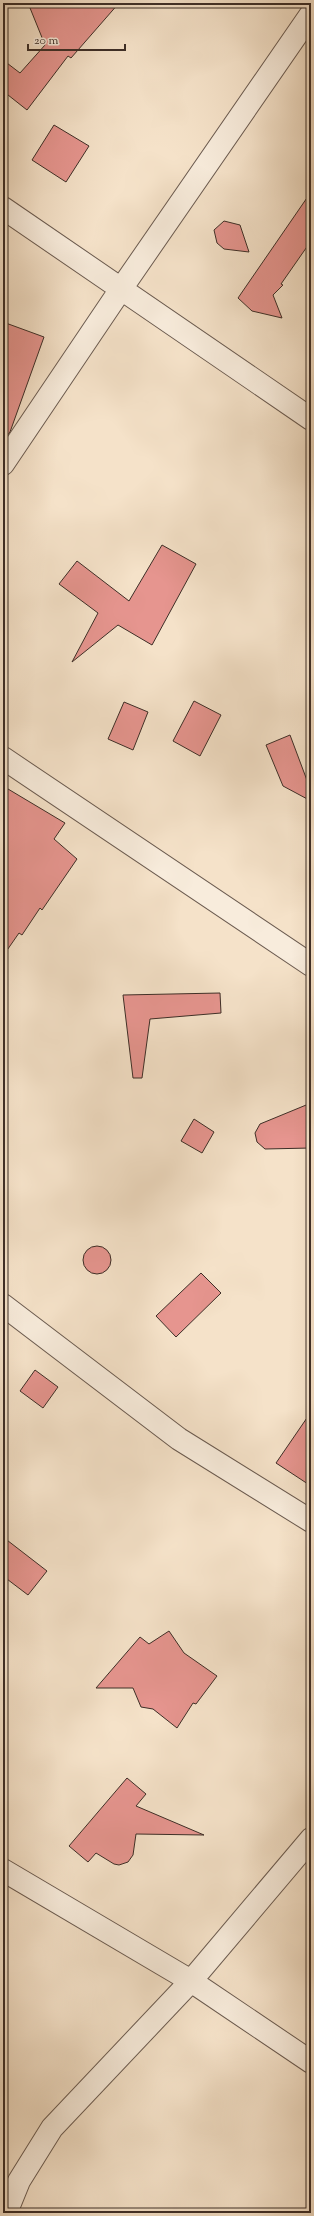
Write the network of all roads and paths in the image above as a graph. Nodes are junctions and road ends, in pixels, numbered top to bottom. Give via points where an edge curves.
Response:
1 (311, 14) edge
2 (3, 208) edge
3 (121, 289) junction
4 (311, 419) edge
5 (3, 464) edge
6 (3, 758) edge
7 (311, 965) edge
8 (3, 1305) edge
9 (311, 1521) edge
10 (311, 1839) edge
11 (3, 1870) edge
12 (191, 1981) junction
13 (311, 2062) edge
14 (6, 2213) edge

1 - 3 street
2 - 3 street
3 - 4 street
3 - 5 street
6 - 7 street
8 - 9 street via 179,1439
10 - 12 street
11 - 12 street
12 - 13 street
12 - 14 street via 52,2128 19,2181

